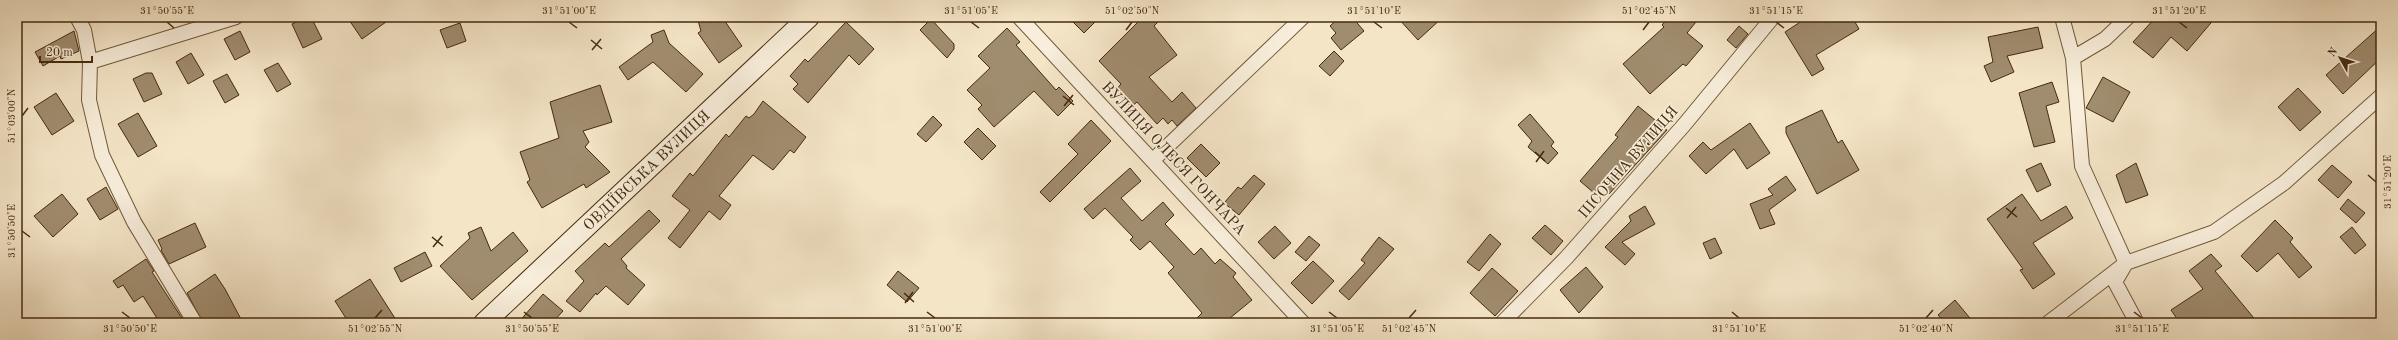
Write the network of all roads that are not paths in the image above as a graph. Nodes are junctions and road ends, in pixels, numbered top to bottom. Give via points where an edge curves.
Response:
1 (77, 17) edge
2 (236, 17) edge
3 (809, 17) edge
4 (1019, 17) edge
5 (1303, 17) edge
6 (1773, 17) edge
7 (2062, 17) edge
8 (2128, 17) edge
9 (2073, 58) junction
10 (90, 62) junction
11 (2381, 96) edge
12 (1153, 160) junction
13 (2126, 263) junction
14 (195, 323) edge
15 (484, 323) edge
16 (1303, 323) edge
17 (1502, 323) edge
18 (2048, 323) edge
19 (2137, 323) edge

1 - 10 street via 84,30
2 - 10 street
3 - 15 main road, ОВДІЇВСЬКА ВУЛИЦЯ
4 - 12 street, ВУЛИЦЯ ОЛЕСЯ ГОНЧАРА
5 - 12 street
6 - 17 street, ПІСОЧНА ВУЛИЦЯ via 1674,136 1567,256
7 - 9 street
8 - 9 street via 2105,39
9 - 13 street via 2082,166
10 - 14 street via 89,100 102,155 134,222
11 - 13 street via 2284,182 2214,232
12 - 16 street, ВУЛИЦЯ ОЛЕСЯ ГОНЧАРА
13 - 18 street
13 - 19 street via 2115,282

